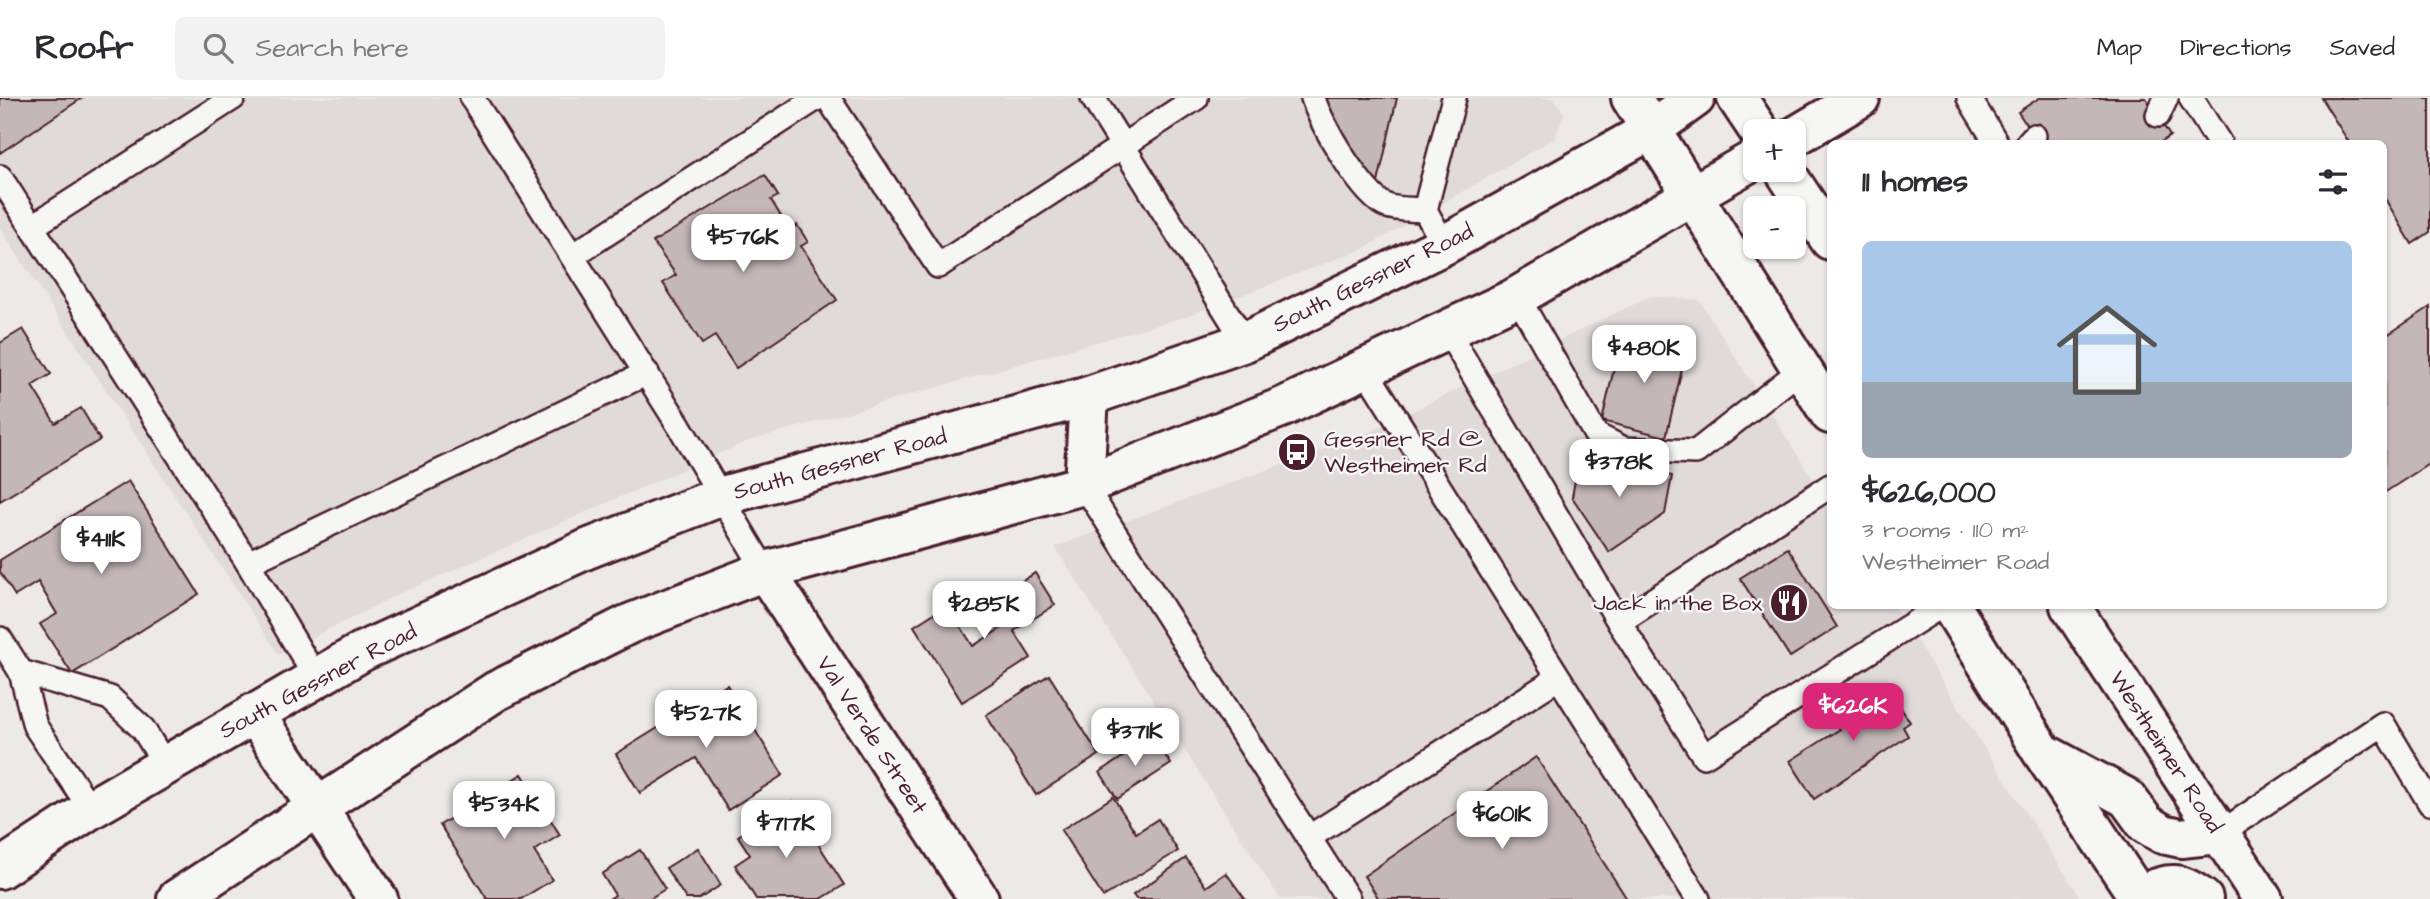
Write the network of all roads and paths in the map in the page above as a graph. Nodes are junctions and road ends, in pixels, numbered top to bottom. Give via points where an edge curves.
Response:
1 (233, 98) edge
2 (472, 98) edge
3 (817, 98) edge
4 (828, 98) edge
5 (1093, 98) edge
6 (1196, 98) edge
7 (1313, 98) edge
8 (1454, 98) edge
9 (1695, 98) edge
10 (1737, 98) edge
11 (1860, 98) edge
12 (1969, 98) edge
13 (2191, 98) edge
14 (1641, 114) edge
15 (1751, 119) edge
16 (1806, 130) edge
17 (1995, 140) edge
18 (2217, 140) edge
19 (1124, 145) junction
20 (1743, 166) edge
21 (0, 177) edge
22 (1792, 182) edge
23 (1692, 195) junction
24 (1425, 210) junction
25 (33, 226) junction
26 (1827, 235) edge
27 (1444, 245) junction
28 (572, 256) junction
29 (1517, 296) junction
30 (1447, 330) junction
31 (1245, 342) junction
32 (1365, 369) junction
33 (1802, 369) junction
34 (646, 373) junction
35 (1088, 396) junction
36 (1827, 409) edge
37 (1084, 485) junction
38 (1827, 488) edge
39 (722, 496) junction
40 (248, 563) junction
41 (765, 570) junction
42 (1936, 609) edge
43 (1953, 609) edge
44 (2072, 609) edge
45 (1619, 622) junction
46 (0, 639) edge
47 (21, 672) junction
48 (316, 678) junction
49 (1558, 678) junction
50 (254, 713) junction
51 (2042, 752) junction
52 (166, 766) junction
53 (2430, 803) edge
54 (318, 808) junction
55 (91, 809) junction
56 (2220, 834) junction
57 (1308, 838) junction
58 (0, 869) edge
59 (2136, 898) edge
60 (177, 899) edge
61 (378, 899) edge
62 (979, 899) edge
63 (1348, 899) edge
64 (1698, 899) edge
65 (2203, 899) edge
66 (2263, 899) edge

1 - 25 lane
2 - 28 lane
3 - 28 lane
4 - 19 lane via 937,266
5 - 19 lane
6 - 19 lane
7 - 24 lane via 1367,193 1387,205
8 - 24 lane
9 - 14 main road, South Gessner Road
10 - 15 main road
11 - 16 main road
12 - 17 lane
13 - 18 lane
14 - 23 main road
14 - 27 main road, South Gessner Road
19 - 31 lane
20 - 23 main road
21 - 25 lane
22 - 26 main road
23 - 29 main road
23 - 33 main road
24 - 27 lane
25 - 40 lane
27 - 31 main road, South Gessner Road
28 - 34 lane
29 - 30 main road
29 - 33 lane via 1596,435 1624,449 1696,452
30 - 32 main road
30 - 45 lane
31 - 35 main road, South Gessner Road
32 - 37 main road via 1283,407
32 - 49 lane
33 - 36 main road
34 - 39 lane
34 - 40 lane
35 - 37 main road
35 - 39 main road, South Gessner Road
37 - 41 main road
37 - 57 lane
38 - 45 lane
39 - 41 lane
39 - 48 main road, South Gessner Road via 587,549 363,651
40 - 48 lane
41 - 54 main road via 629,624 496,691
41 - 62 main road, Val Verde Street
42 - 45 lane via 1704,756
43 - 51 main road
44 - 56 main road, Westheimer Road
46 - 47 lane
47 - 52 lane via 110,698 143,729
47 - 55 lane via 35,726
48 - 50 main road, South Gessner Road
49 - 57 lane
49 - 64 lane
50 - 52 main road, South Gessner Road
50 - 54 main road
51 - 56 main road via 2127,798 2146,824 2163,834 2180,838
51 - 59 main road
52 - 55 main road, South Gessner Road
53 - 56 lane via 2383,724
54 - 60 main road
54 - 61 main road
55 - 58 main road, South Gessner Road
56 - 66 main road, Westheimer Road
57 - 63 lane
59 - 65 main road via 2167,884 2185,886

